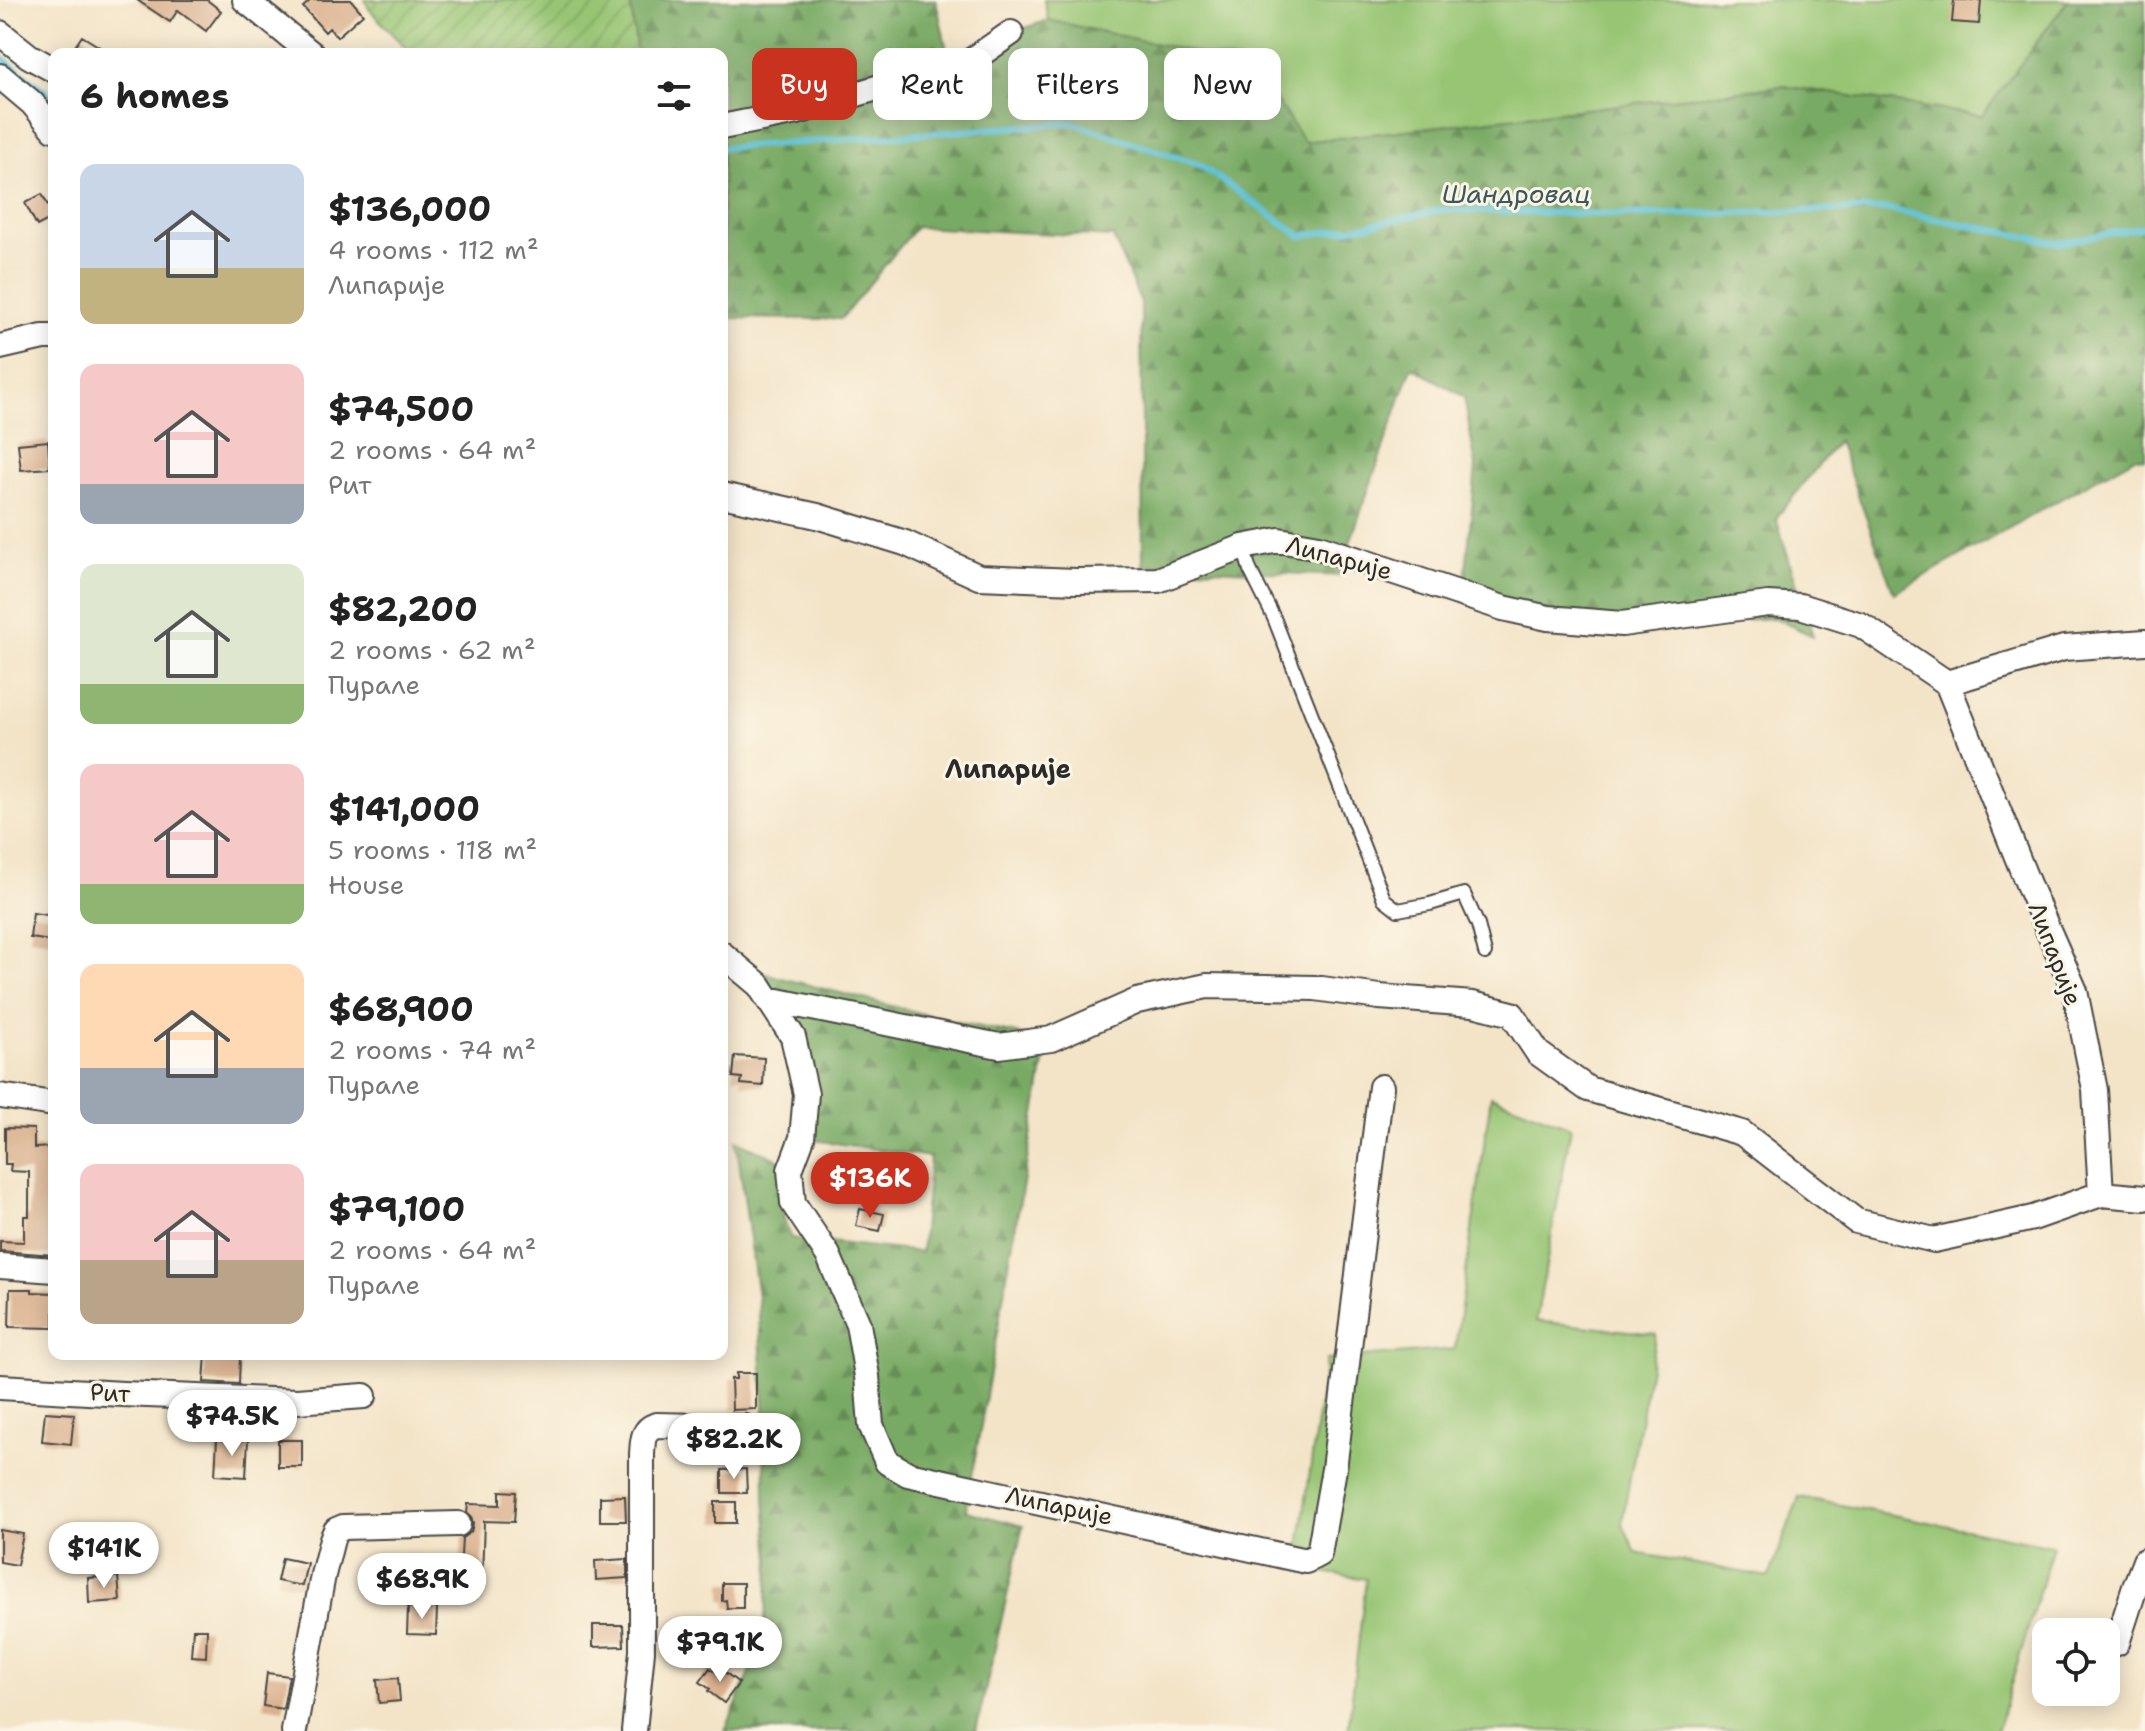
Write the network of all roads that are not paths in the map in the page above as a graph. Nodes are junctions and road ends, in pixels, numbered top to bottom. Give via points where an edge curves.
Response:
1 (245, 0) edge
2 (1011, 33) dead end
3 (2, 39) edge
4 (305, 48) edge
5 (48, 67) edge
6 (0, 76) edge
7 (48, 122) edge
8 (728, 126) edge
9 (48, 337) edge
10 (0, 347) edge
11 (728, 496) edge
12 (1243, 547) junction
13 (2145, 642) edge
14 (1947, 683) junction
15 (1485, 953) dead end
16 (728, 959) edge
17 (768, 999) junction
18 (1381, 1087) dead end
19 (0, 1096) edge
20 (48, 1103) edge
21 (2101, 1194) junction
22 (2145, 1198) edge
23 (0, 1266) edge
24 (48, 1270) edge
25 (0, 1387) edge
26 (364, 1396) dead end
27 (745, 1427) dead end
28 (458, 1524) dead end
29 (2145, 1561) edge
30 (2120, 1634) edge
31 (294, 1731) edge
32 (634, 1731) edge

1 - 4 street
2 - 8 street via 942,81 913,77 797,112
3 - 5 street
6 - 7 street
9 - 10 street
11 - 12 street, Липарије via 905,543 979,577 1158,580
12 - 14 street, Липарије via 1279,540 1319,547 1548,618 1622,624 1768,604 1800,606 1861,625
12 - 15 lane via 1384,899 1398,910 1464,894
13 - 14 street via 2064,648
14 - 21 street, Липарије via 2075,991 2095,1090
16 - 17 street, Липарије
17 - 18 street, Липарије via 793,1037 806,1094 802,1138 790,1170 793,1203 828,1255 858,1324 871,1425 887,1462 908,1474 1306,1561 1319,1554 1334,1469
17 - 21 street via 999,1046 1051,1039 1137,1001 1207,986 1315,988 1473,1004 1512,1014 1538,1053 1588,1089 1742,1133 1856,1221 1934,1240 2033,1218
19 - 20 street
21 - 22 street
23 - 24 street
25 - 26 street, Рит via 297,1401
27 - 32 street via 656,1425 645,1432 642,1651
28 - 31 street via 336,1530
29 - 30 street

